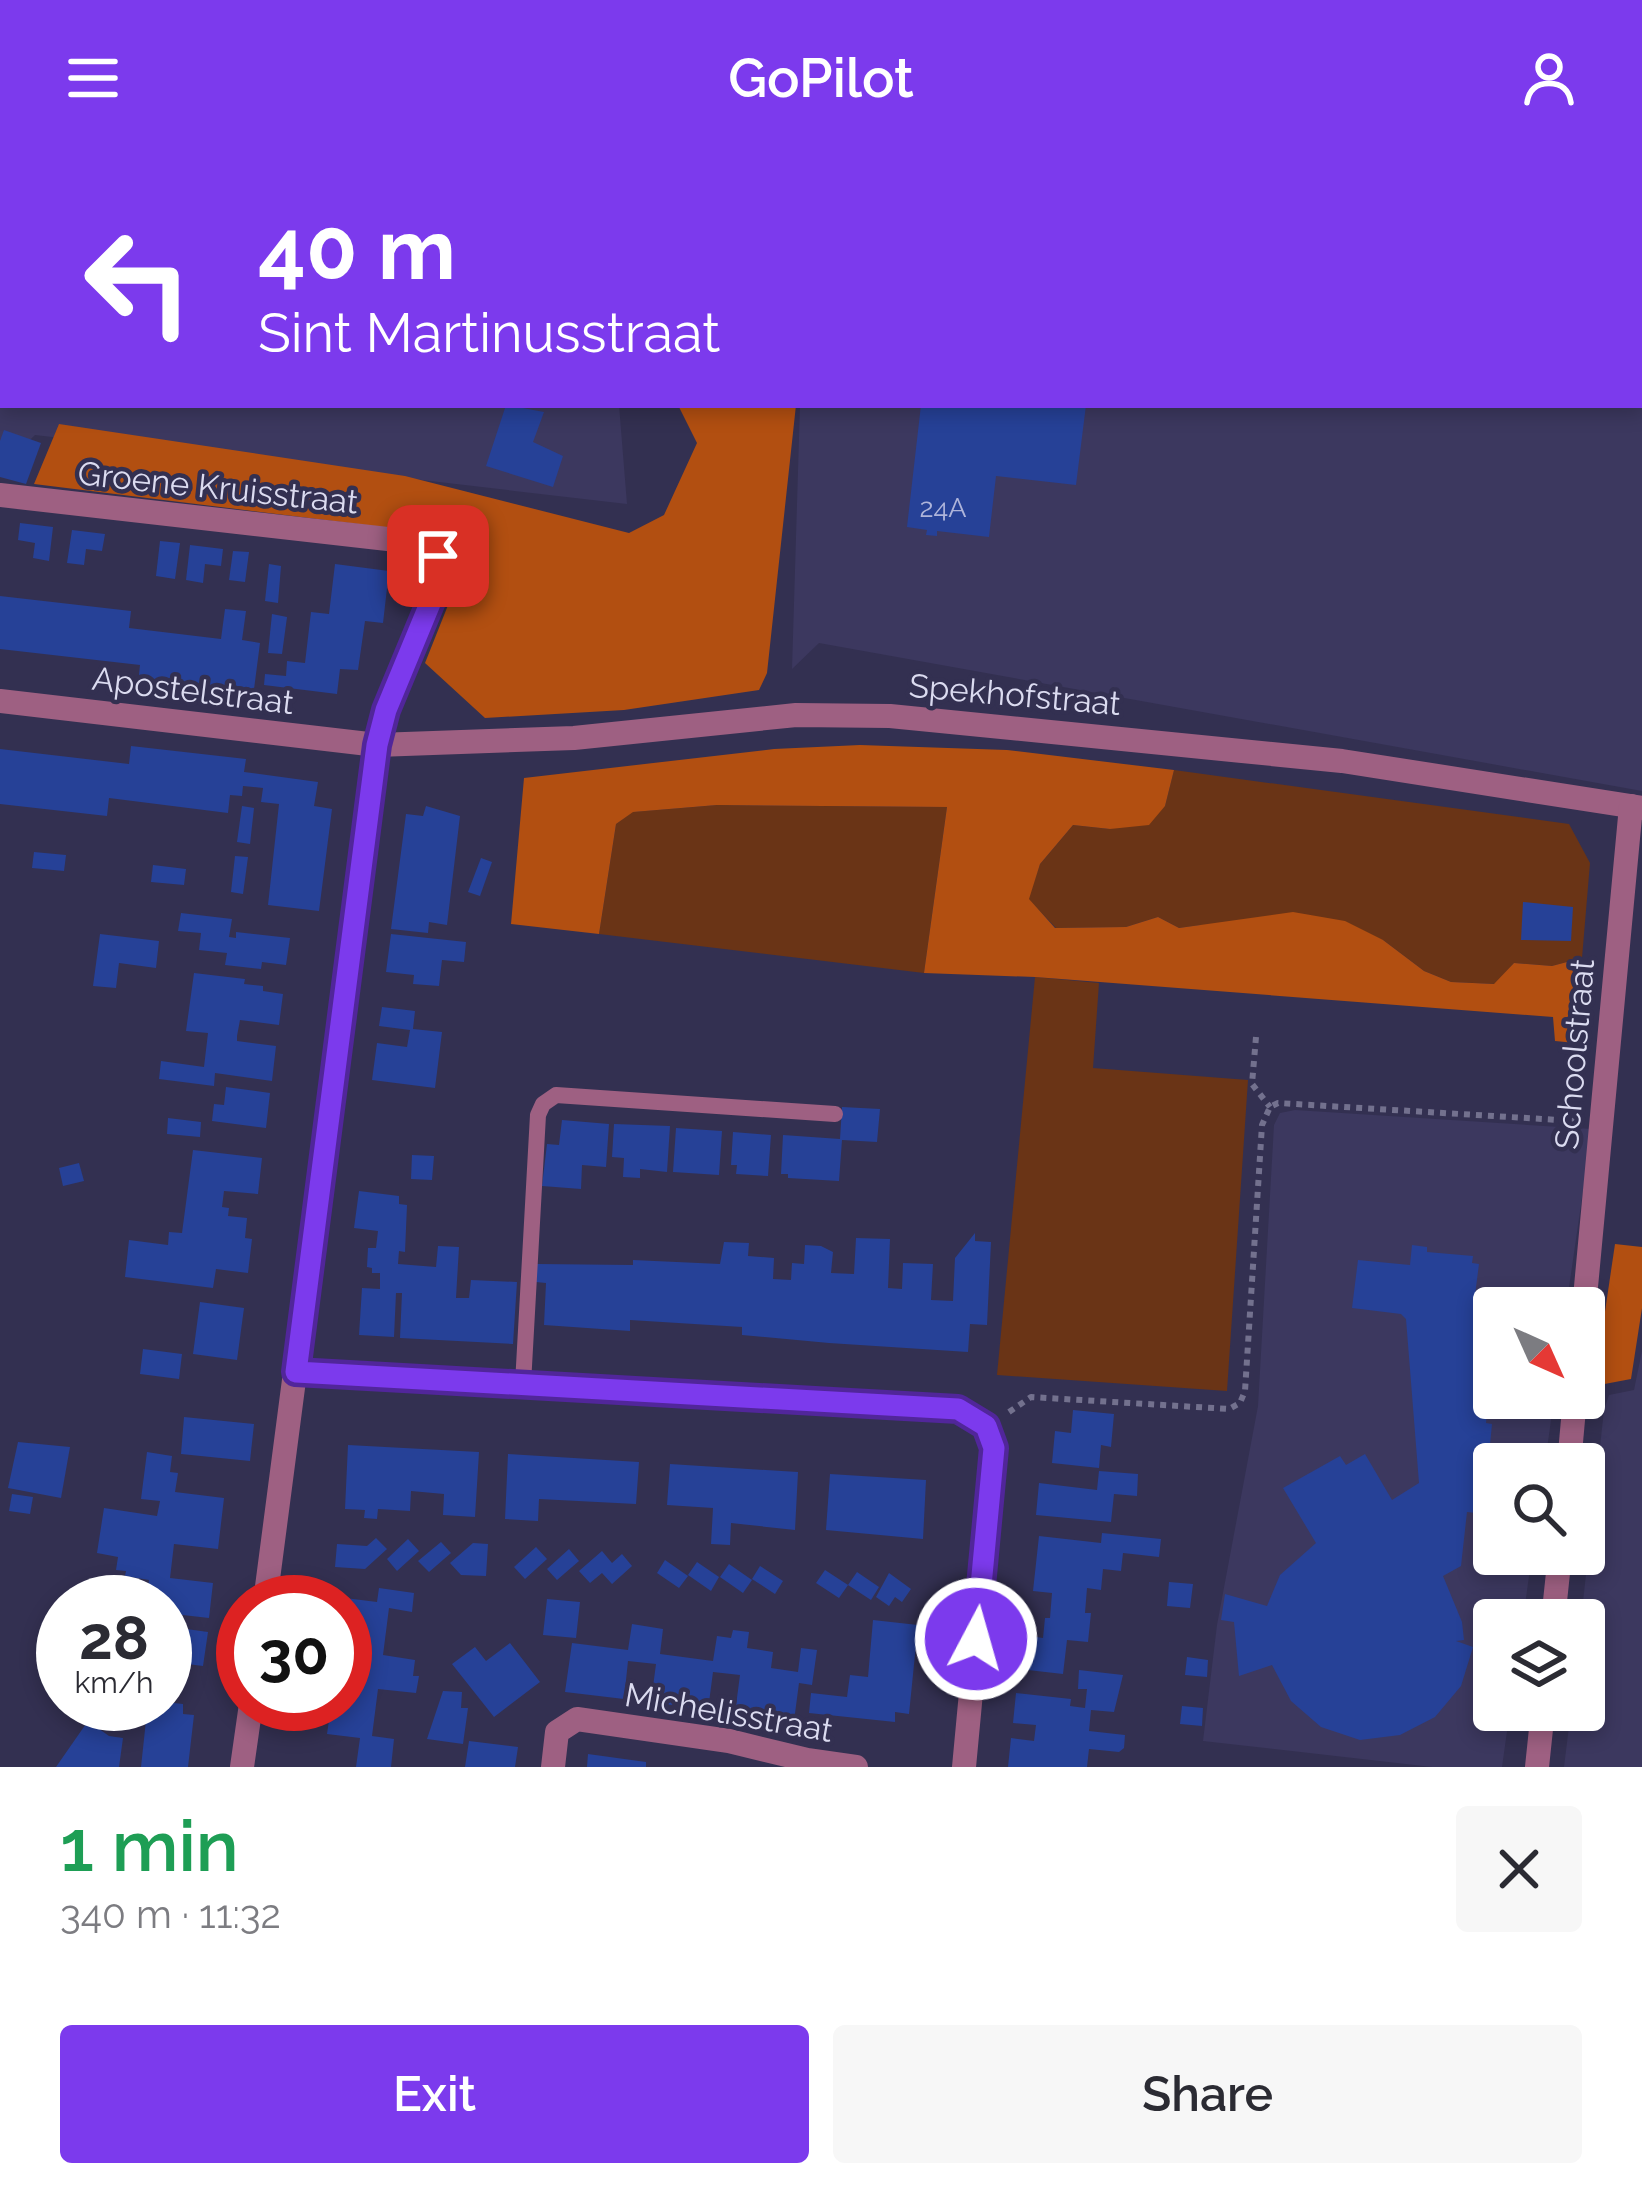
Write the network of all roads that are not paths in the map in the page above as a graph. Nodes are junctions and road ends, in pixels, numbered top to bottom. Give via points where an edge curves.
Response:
1 (0, 495) edge
2 (0, 701) edge
3 (377, 745) junction
4 (1636, 807) edge
5 (835, 1114) dead end
6 (1586, 1287) edge
7 (296, 1372) junction
8 (523, 1384) junction
9 (269, 1575) edge
10 (247, 1731) edge
11 (1541, 1731) edge
12 (242, 1767) edge
13 (553, 1767) edge
14 (856, 1767) edge
15 (964, 1767) edge
16 (1537, 1767) edge

1 - 3 street, Groene Kruisstraat via 433,549 441,577
2 - 3 street, Apostelstraat
3 - 4 street, Spekhofstraat via 574,739 796,715 890,716 1342,761
3 - 7 street, Groene Kruisstraat
4 - 6 street, Schoolstraat
5 - 8 lane via 556,1095 543,1104
7 - 8 street
7 - 9 street, Groene Kruisstraat
8 - 15 street via 958,1409 986,1426 993,1469
10 - 12 street
11 - 16 street
13 - 14 street, Michelisstraat via 557,1732 578,1719

